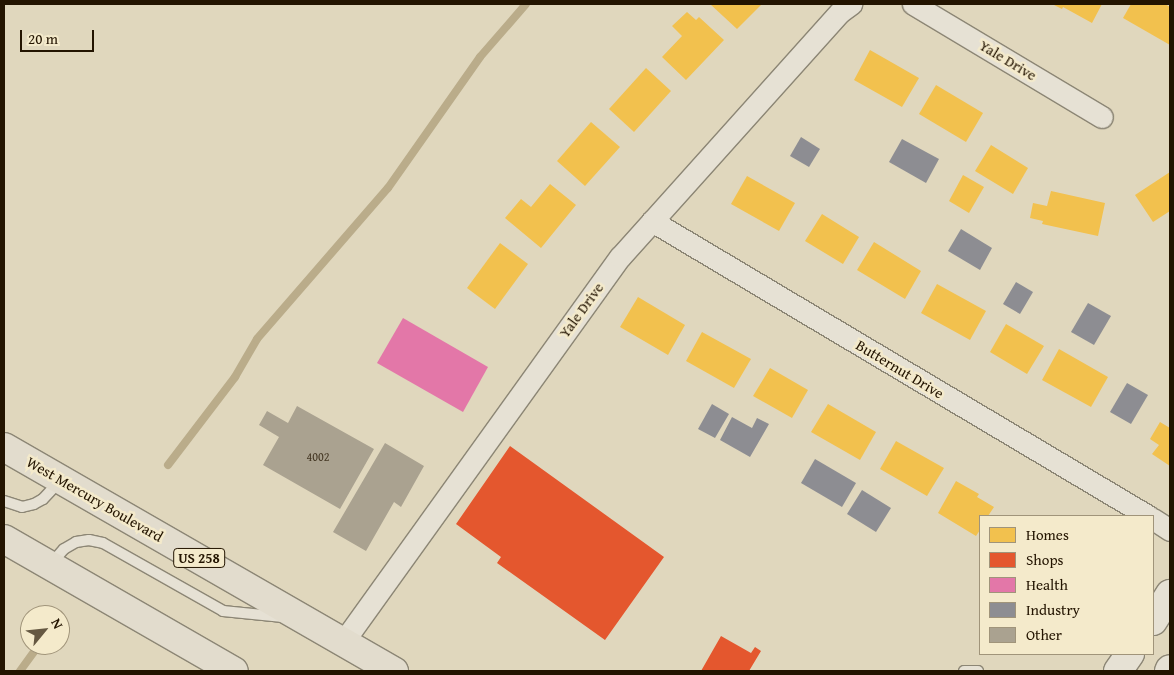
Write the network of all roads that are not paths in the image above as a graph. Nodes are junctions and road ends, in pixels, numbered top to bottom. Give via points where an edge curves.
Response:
1 (851, 4) edge
2 (914, 4) edge
3 (1102, 117) dead end
4 (652, 221) junction
5 (4, 447) edge
6 (61, 480) junction
7 (4, 501) edge
8 (1146, 515) edge
9 (1154, 520) edge
10 (1170, 530) edge
11 (4, 539) edge
12 (50, 566) junction
13 (1170, 594) edge
14 (1154, 618) edge
15 (304, 619) junction
16 (343, 642) junction
17 (1129, 655) edge
18 (234, 671) edge
19 (394, 671) edge
20 (964, 671) edge
21 (978, 671) edge
22 (1118, 671) edge

1 - 4 street, Yale Drive via 840,12
2 - 3 street, Yale Drive
4 - 8 street, Butternut Drive
4 - 16 street, Yale Drive via 591,295
5 - 6 highway, West Mercury Boulevard / US 258
6 - 7 lane via 34,504 22,506
6 - 15 highway, West Mercury Boulevard / US 258
9 - 10 street
11 - 12 highway
12 - 15 lane via 64,549 76,542 89,540 103,543 223,611
12 - 18 highway
13 - 14 main road
15 - 16 highway, West Mercury Boulevard / US 258
16 - 19 highway, West Mercury Boulevard / US 258
17 - 22 main road
20 - 21 lane

